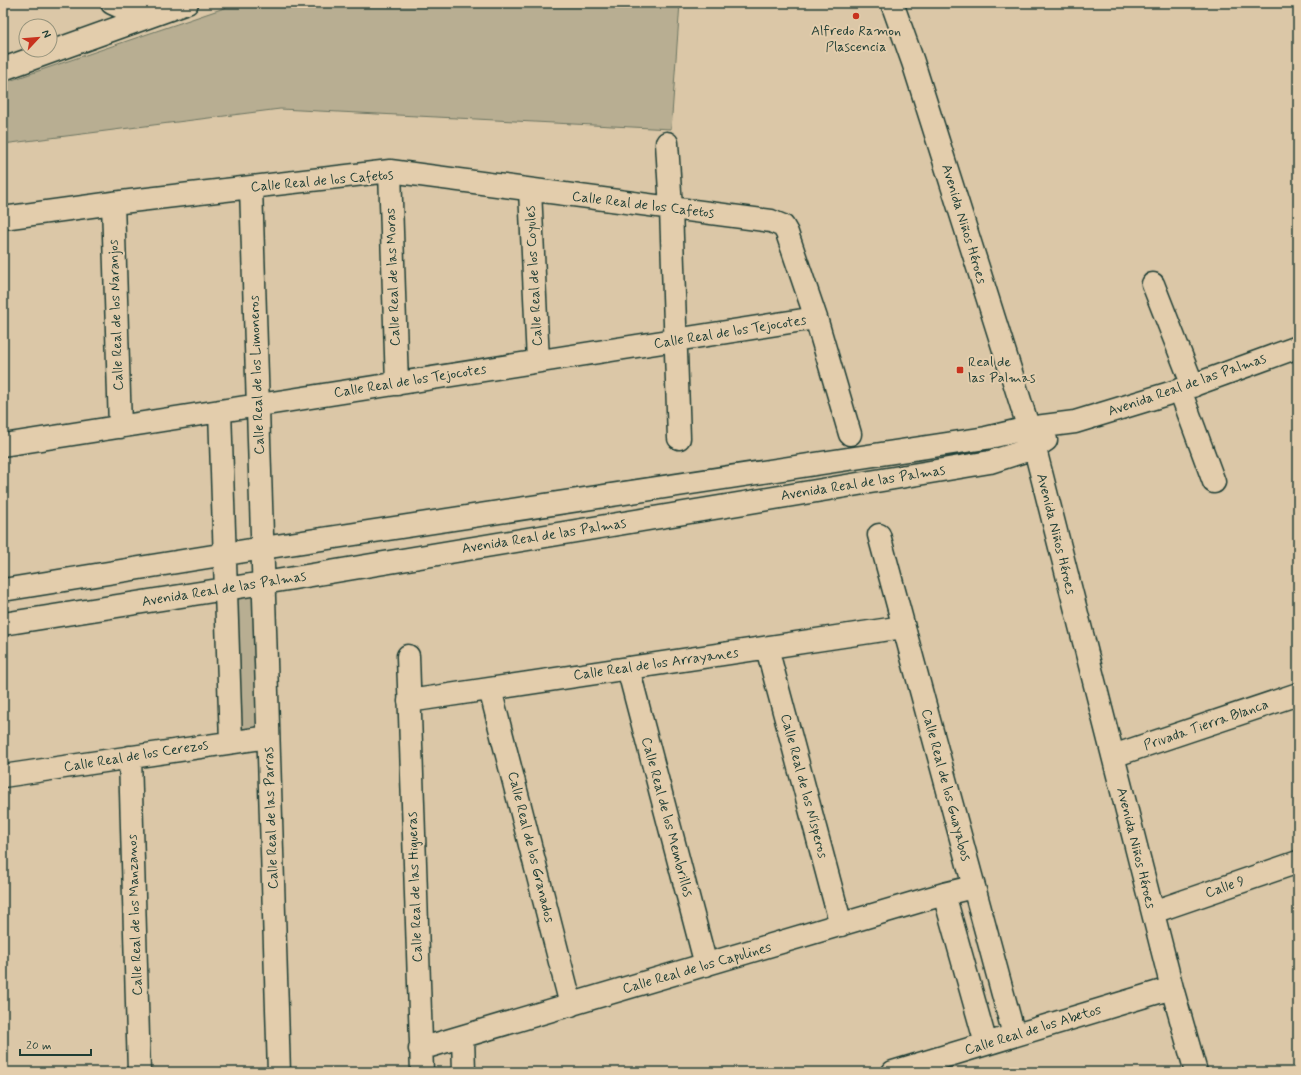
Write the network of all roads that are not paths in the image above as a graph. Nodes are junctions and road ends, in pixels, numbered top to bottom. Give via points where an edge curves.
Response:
1 (112, 3) edge
2 (187, 3) edge
3 (892, 3) edge
4 (145, 18) junction
5 (3, 69) edge
6 (667, 143) dead end
7 (390, 172) junction
8 (251, 187) junction
9 (530, 190) junction
10 (113, 203) junction
11 (671, 209) junction
12 (3, 218) edge
13 (1153, 284) dead end
14 (816, 318) junction
15 (675, 340) junction
16 (1298, 347) edge
17 (538, 361) junction
18 (396, 384) junction
19 (1187, 388) junction
20 (258, 405) junction
21 (220, 411) junction
22 (120, 427) junction
23 (850, 434) dead end
24 (679, 438) dead end
25 (1031, 438) junction
26 (3, 445) edge
27 (1214, 482) dead end
28 (879, 535) dead end
29 (225, 554) junction
30 (263, 565) junction
31 (226, 589) junction
32 (3, 590) edge
33 (3, 624) edge
34 (903, 628) junction
35 (767, 648) junction
36 (408, 656) dead end
37 (628, 668) junction
38 (490, 689) junction
39 (1298, 694) edge
40 (409, 701) junction
41 (268, 737) junction
42 (231, 742) junction
43 (1113, 756) junction
44 (130, 757) junction
45 (3, 776) edge
46 (1298, 862) edge
47 (974, 887) junction
48 (944, 894) junction
49 (1153, 912) junction
50 (841, 925) junction
51 (706, 965) junction
52 (1172, 988) junction
53 (571, 1005) junction
54 (1014, 1036) junction
55 (463, 1037) junction
56 (986, 1044) junction
57 (420, 1049) junction
58 (139, 1072) edge
59 (279, 1072) edge
60 (422, 1072) edge
61 (464, 1072) edge
62 (893, 1072) edge
63 (1196, 1072) edge

1 - 4 street
2 - 4 street
3 - 25 street, Avenida Niños Héroes via 913,62
4 - 5 street
6 - 11 street
7 - 8 street, Calle Real de los Cafetos
7 - 9 street, Calle Real de los Cafetos
7 - 18 street, Calle Real de las Moras
8 - 10 street, Calle Real de los Cafetos
8 - 20 street, Calle Real de los Limoneros
9 - 11 street, Calle Real de los Cafetos
9 - 17 street, Calle Real de los Coyules
10 - 12 street, Calle Real de los Cafetos
10 - 22 street, Calle Real de los Naranjos
11 - 14 street, Calle Real de los Cafetos via 771,221 783,226
11 - 15 street
13 - 19 street
14 - 15 street, Calle Real de los Tejocotes
14 - 23 street
15 - 17 street, Calle Real de los Tejocotes
15 - 24 street
16 - 19 street, Avenida Real de las Palmas
17 - 18 street, Calle Real de los Tejocotes
18 - 20 street, Calle Real de los Tejocotes
19 - 25 street, Avenida Real de las Palmas
19 - 27 street
20 - 21 street, Calle Real de los Tejocotes
20 - 30 street, Calle Real de los Limoneros
21 - 22 street, Calle Real de los Tejocotes
21 - 29 street
22 - 26 street, Calle Real de los Tejocotes
25 - 30 street, Avenida Real de las Palmas via 986,438
25 - 30 street, Avenida Real de las Palmas via 990,462
25 - 43 street, Avenida Niños Héroes
28 - 34 street, Calle Real de los Guayabos
29 - 30 street, Avenida Real de las Palmas
29 - 31 street
29 - 32 street, Avenida Real de las Palmas
30 - 31 street, Avenida Real de las Palmas
30 - 41 street, Calle Real de las Parras
31 - 33 street, Avenida Real de las Palmas
31 - 42 street
34 - 35 street, Calle Real de los Arrayanes
34 - 47 street, Calle Real de los Guayabos
35 - 37 street, Calle Real de los Arrayanes
35 - 50 street, Calle Real de los Nísperos
36 - 40 street, Calle Real de las Higueras
37 - 38 street, Calle Real de los Arrayanes
37 - 51 street, Calle Real de los Membrillos
38 - 40 street, Calle Real de los Arrayanes
38 - 53 street, Calle Real de los Granados
39 - 43 street, Privada Tierra Blanca
40 - 57 street, Calle Real de las Higueras
41 - 42 street, Calle Real de los Cerezos
41 - 59 street, Calle Real de las Parras
42 - 44 street, Calle Real de los Cerezos
43 - 49 street, Avenida Niños Héroes
44 - 45 street, Calle Real de los Cerezos
44 - 58 street, Calle Real de los Manzanos
46 - 49 street, Calle 9
47 - 48 street, Calle Real de los Capulines
47 - 54 street, Calle Real de los Guayabos
48 - 50 street, Calle Real de los Capulines
48 - 56 street
49 - 52 street, Avenida Niños Héroes
50 - 51 street, Calle Real de los Capulines
51 - 53 street, Calle Real de los Capulines
52 - 54 street, Calle Real de los Abetos
52 - 63 street, Avenida Niños Héroes
53 - 55 street, Calle Real de los Capulines
54 - 56 street, Calle Real de los Abetos
55 - 57 street, Calle Real de los Capulines
55 - 61 street
56 - 62 street, Calle Real de los Abetos
57 - 60 street, Calle Real de las Higueras

